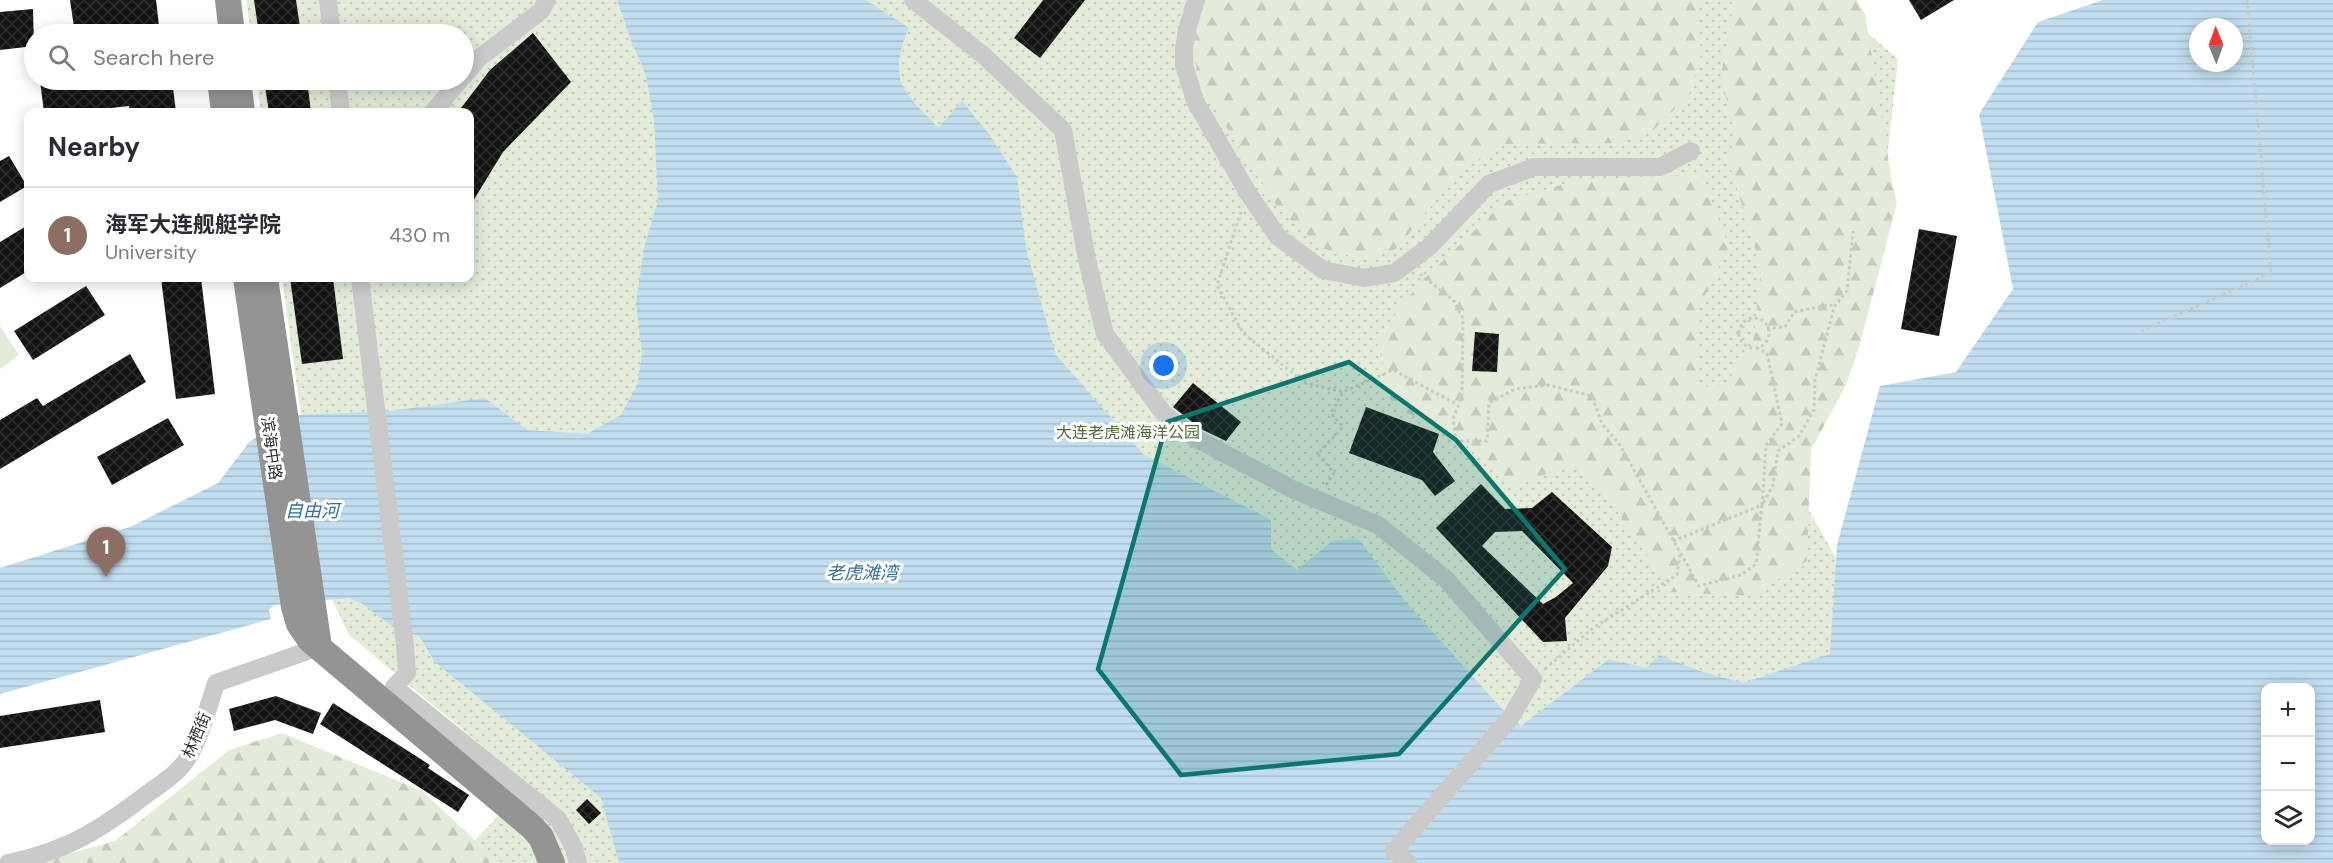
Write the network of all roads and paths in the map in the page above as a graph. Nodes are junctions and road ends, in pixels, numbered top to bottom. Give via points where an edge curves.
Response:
1 (210, 0) edge
2 (228, 0) edge
3 (328, 0) edge
4 (547, 0) edge
5 (913, 0) edge
6 (1197, 0) edge
7 (2247, 0) edge
8 (213, 24) edge
9 (231, 24) edge
10 (331, 24) edge
11 (474, 64) edge
12 (221, 90) edge
13 (239, 90) edge
14 (338, 90) edge
15 (452, 90) edge
16 (224, 108) edge
17 (242, 108) edge
18 (340, 108) edge
19 (436, 108) edge
20 (1691, 151) dead end
21 (1248, 193) junction
22 (1853, 231) dead end
23 (1412, 260) junction
24 (247, 282) edge
25 (265, 282) edge
26 (360, 282) edge
27 (367, 282) edge
28 (362, 298) junction
29 (1834, 307) junction
30 (1767, 328) junction
31 (2141, 331) dead end
32 (1757, 348) junction
33 (1343, 392) junction
34 (1458, 405) junction
35 (276, 411) junction
36 (1334, 473) dead end
37 (1762, 505) junction
38 (1673, 541) junction
39 (1680, 553) junction
40 (319, 647) junction
41 (1533, 679) junction
42 (8, 863) edge
43 (552, 863) edge
44 (578, 863) edge
45 (1408, 863) edge

1 - 8 highway
2 - 9 highway
3 - 10 street
4 - 11 street via 541,11
5 - 41 street via 983,55 1063,130 1105,334 1164,414 1195,438 1274,480 1378,525 1446,579
6 - 21 street via 1184,48 1188,84
7 - 31 path via 2271,273
12 - 16 highway
13 - 17 highway
14 - 18 street
15 - 19 street
20 - 23 street via 1660,167 1534,167 1488,184
21 - 23 street via 1278,237 1323,270 1364,278 1394,273
21 - 33 path via 1217,285 1243,333 1305,383
22 - 29 path via 1847,291
23 - 34 path via 1419,274 1454,301 1463,318 1462,396
24 - 35 highway, 滨海中路
25 - 35 highway, 滨海中路
26 - 28 street
27 - 28 street
28 - 44 street via 405,645 407,673 394,687 558,819
29 - 30 path via 1794,312 1785,327
29 - 37 path via 1815,380 1814,410 1799,436 1778,451 1773,485
30 - 32 path via 1768,338
30 - 32 path via 1756,319 1746,321 1740,328 1741,341
32 - 37 path via 1767,353 1782,424 1767,445
33 - 34 path via 1393,370
33 - 36 path via 1331,413 1342,427 1318,454
34 - 38 path via 1453,419 1456,441 1476,442 1487,441 1489,403 1515,389 1548,385 1592,396 1602,424 1620,445
35 - 40 highway, 滨海中路 via 304,606 299,624
37 - 38 path
37 - 39 path via 1756,564 1741,574 1699,586
38 - 39 path
39 - 41 path via 1677,575 1593,628
40 - 42 street, 林栖街 via 216,683 199,733 181,768 83,839 59,850
40 - 43 highway, 滨海中路 via 532,827 541,837
41 - 45 street via 1511,717 1394,851

